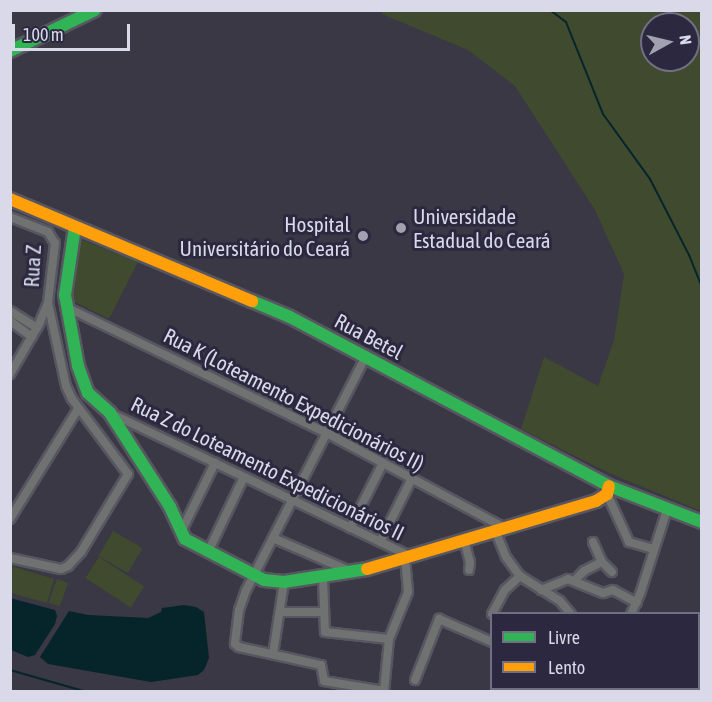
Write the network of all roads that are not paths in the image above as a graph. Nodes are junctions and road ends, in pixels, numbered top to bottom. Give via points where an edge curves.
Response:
1 (91, 11) edge
2 (10, 51) edge
3 (10, 199) edge
4 (10, 217) edge
5 (75, 227) junction
6 (48, 303) junction
7 (66, 307) junction
8 (10, 311) edge
9 (10, 321) edge
10 (38, 326) junction
11 (56, 334) junction
12 (32, 337) junction
13 (366, 356) junction
14 (10, 374) edge
15 (78, 409) junction
16 (110, 413) junction
17 (325, 432) junction
18 (215, 463) junction
19 (383, 463) junction
20 (244, 477) junction
21 (412, 478) junction
22 (608, 490) junction
23 (292, 500) junction
24 (667, 510) junction
25 (10, 519) edge
26 (702, 522) edge
27 (350, 528) junction
28 (499, 529) junction
29 (182, 530) junction
30 (273, 538) junction
31 (464, 540) junction
32 (380, 542) junction
33 (593, 542) dead end
34 (654, 549) junction
35 (208, 552) junction
36 (408, 557) junction
37 (10, 558) edge
38 (602, 562) junction
39 (469, 570) dead end
40 (612, 572) dead end
41 (353, 573) junction
42 (255, 575) junction
43 (520, 576) junction
44 (323, 578) junction
45 (574, 581) junction
46 (284, 582) junction
47 (541, 590) junction
48 (635, 610) edge
49 (280, 612) junction
50 (324, 612) junction
51 (493, 612) edge
52 (569, 612) edge
53 (389, 639) junction
54 (490, 641) edge
55 (273, 654) junction
56 (415, 680) dead end
57 (384, 691) edge

1 - 2 street
3 - 5 street, Rua Betel
4 - 6 street, Rua Z via 48,232 55,243
5 - 7 street
5 - 13 street, Rua Betel via 290,317
6 - 10 street
6 - 11 street
7 - 16 street via 83,384
7 - 17 street, Rua K (Loteamento Expedicionários II)
8 - 10 street
9 - 12 street
10 - 11 street
10 - 12 street
11 - 15 street via 66,386
12 - 14 street
13 - 17 street
13 - 22 street, Rua Betel
15 - 25 street
15 - 37 street via 126,469 127,478 81,552 68,566 61,569
16 - 18 street, Rua Z do Loteamento Expedicionários II
16 - 29 street
17 - 19 street, Rua K (Loteamento Expedicionários II)
17 - 23 street
18 - 20 street, Rua Z do Loteamento Expedicionários II
18 - 29 street
19 - 21 street, Rua K (Loteamento Expedicionários II)
19 - 27 street
20 - 23 street, Rua Z do Loteamento Expedicionários II
20 - 35 street
21 - 28 street, Rua K (Loteamento Expedicionários II)
21 - 32 street
22 - 24 street, Rua Betel
22 - 28 street via 596,501
22 - 34 street via 629,542
23 - 27 street, Rua Z do Loteamento Expedicionários II
23 - 30 street
24 - 26 street, Rua Betel
24 - 34 street
27 - 32 street, Rua Z do Loteamento Expedicionários II
28 - 31 street
28 - 43 street via 506,557
29 - 35 street via 189,543
30 - 41 street
30 - 42 street
31 - 36 street
31 - 39 street
32 - 36 street, Rua Z do Loteamento Expedicionários II
33 - 38 street
34 - 48 street
35 - 42 street
36 - 41 street
36 - 53 street via 408,592
38 - 40 street
38 - 45 street via 581,572
41 - 44 street
42 - 46 street via 266,581
42 - 55 street via 240,604 234,639 239,647
43 - 47 street
43 - 51 street via 505,590
44 - 46 street
44 - 50 street
45 - 47 street via 561,580
45 - 48 street via 603,593 613,590
46 - 49 street
47 - 52 street
49 - 50 street
49 - 55 street
50 - 53 street via 325,632
53 - 57 street
54 - 56 street via 439,619
55 - 57 street via 321,664 324,681

